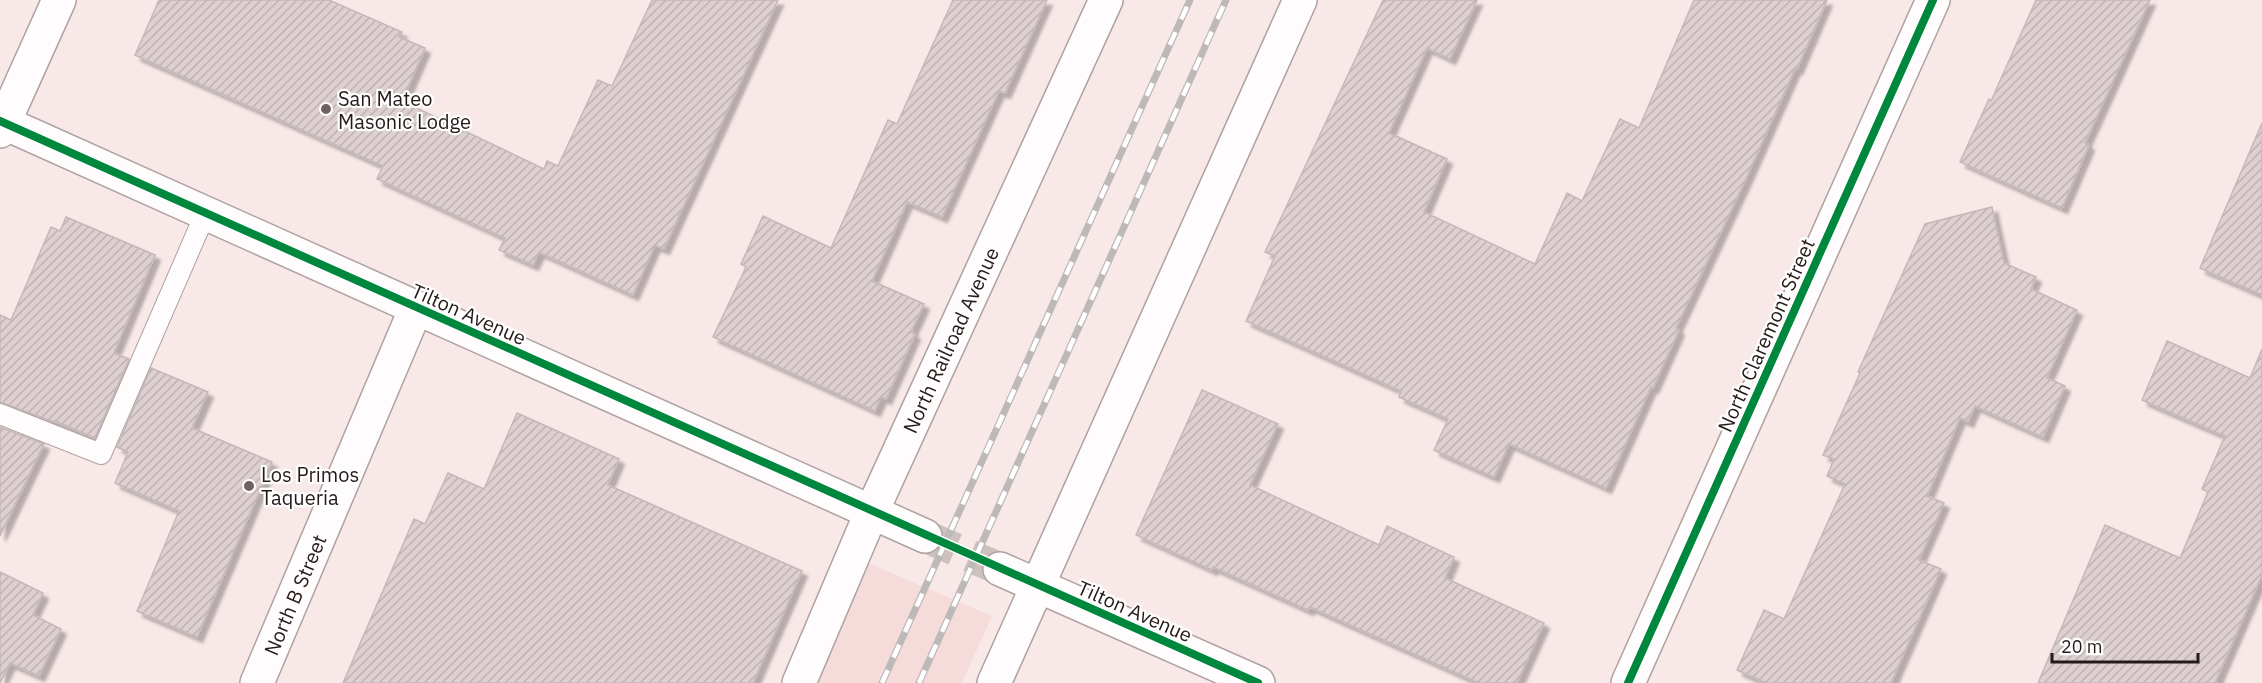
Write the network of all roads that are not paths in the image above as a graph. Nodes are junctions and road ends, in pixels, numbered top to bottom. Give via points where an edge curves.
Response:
1 (58, 0) edge
2 (1106, 0) edge
3 (1300, 0) edge
4 (1933, 0) edge
5 (1, 125) edge
6 (206, 212) junction
7 (416, 308) junction
8 (0, 414) edge
9 (872, 511) junction
10 (926, 536) tunnel mouth
11 (1000, 569) tunnel mouth
12 (1038, 585) junction
13 (257, 683) edge
14 (798, 683) edge
15 (993, 683) edge
16 (1258, 683) edge
17 (1628, 683) edge

1 - 5 street
2 - 9 street, North Railroad Avenue
3 - 12 street
4 - 17 street, North Claremont Street
5 - 6 street, Tilton Avenue
6 - 7 street, Tilton Avenue
6 - 8 lane via 101,454
7 - 9 street, Tilton Avenue
7 - 13 street, North B Street
9 - 10 street, Tilton Avenue
9 - 14 street, North Railroad Avenue
11 - 12 street, Tilton Avenue
12 - 15 street
12 - 16 street, Tilton Avenue

